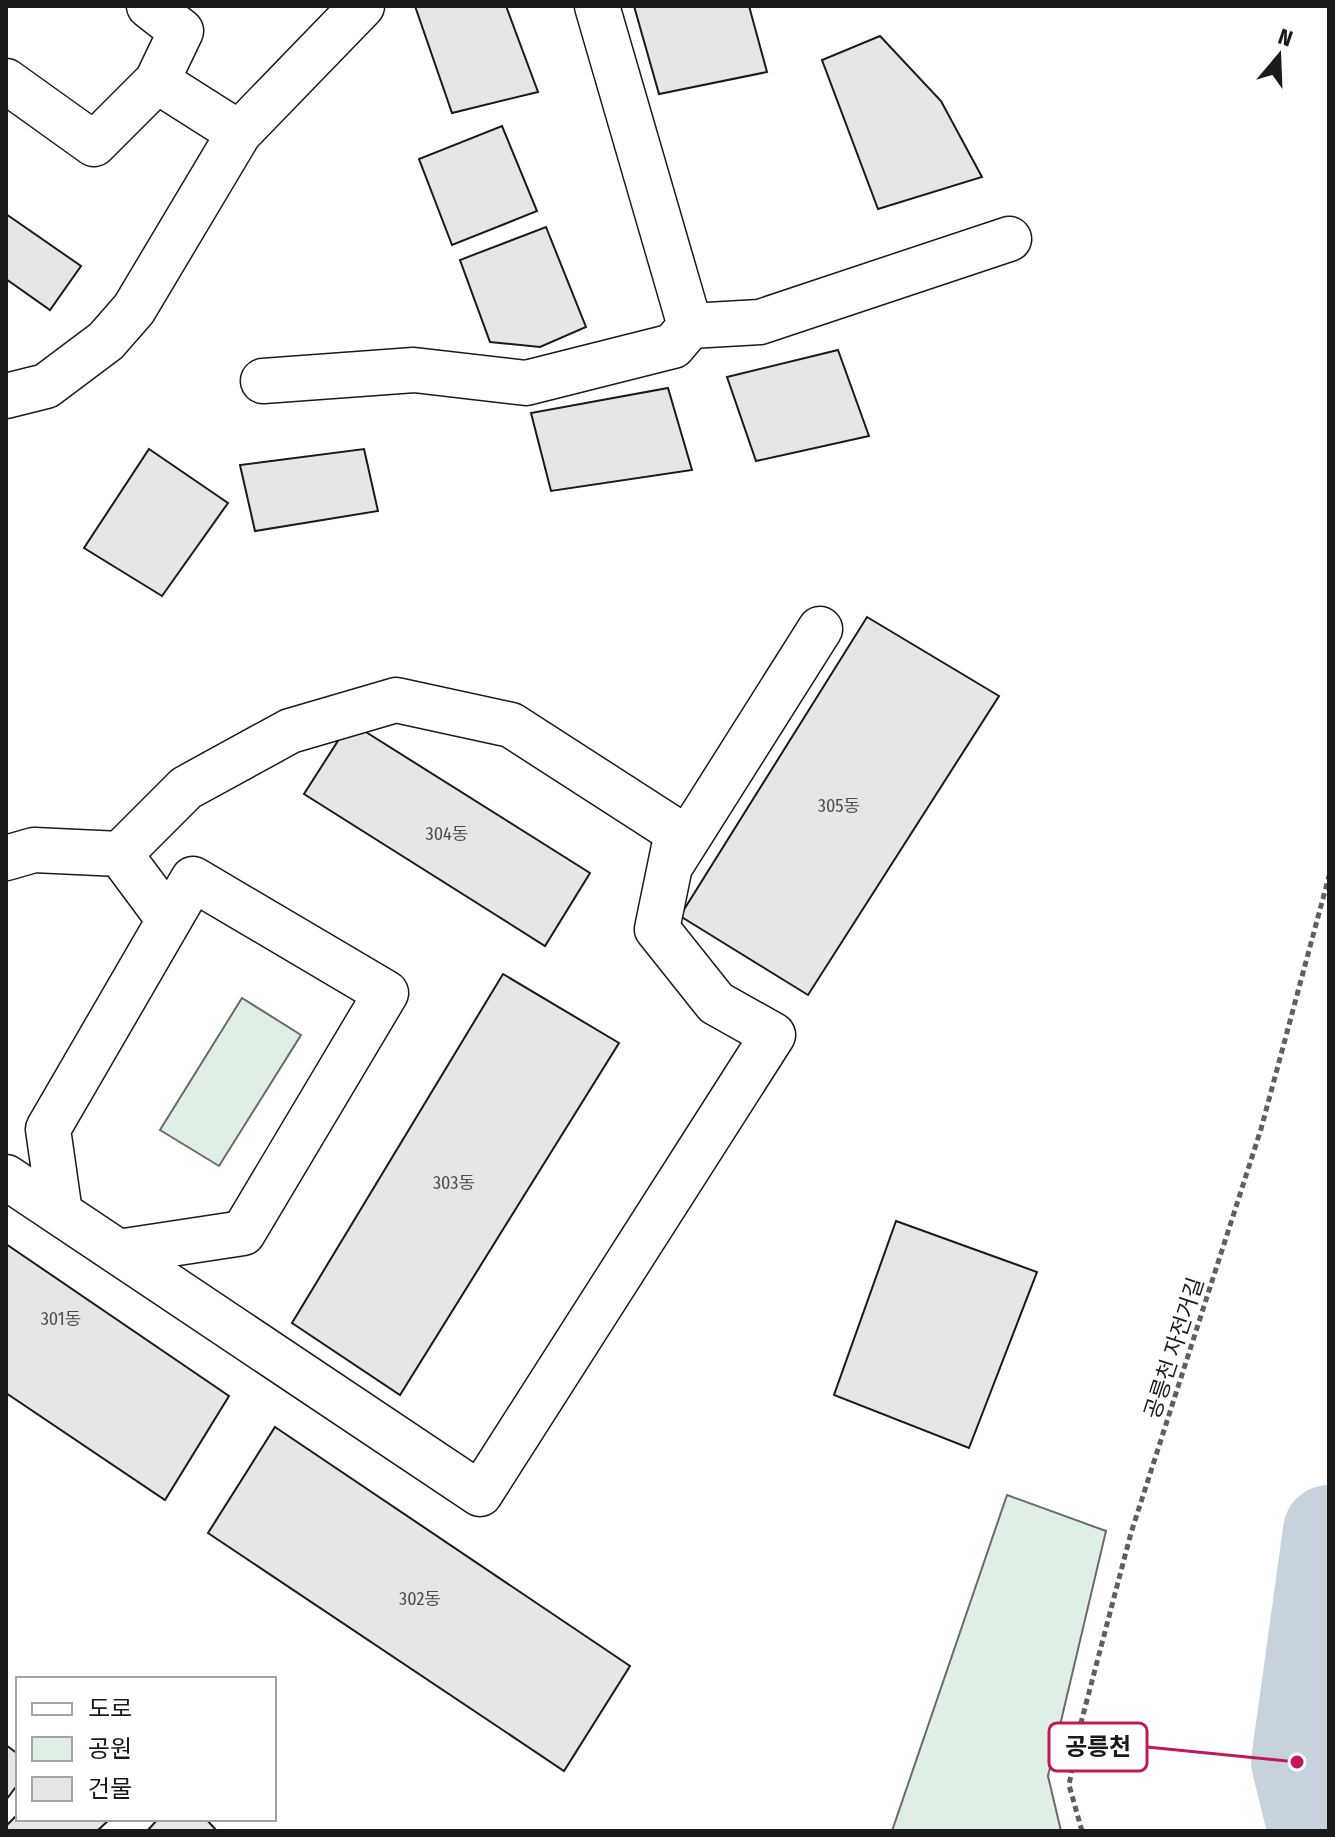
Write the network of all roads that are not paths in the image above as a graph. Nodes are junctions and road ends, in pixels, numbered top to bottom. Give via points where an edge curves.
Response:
1 (149, 6) edge
2 (362, 6) edge
3 (597, 6) edge
4 (6, 81) edge
5 (157, 81) junction
6 (239, 133) junction
7 (1009, 239) dead end
8 (690, 326) junction
9 (263, 381) dead end
10 (11, 402) edge
11 (820, 629) dead end
12 (120, 854) junction
13 (6, 858) edge
14 (670, 867) junction
15 (169, 920) junction
16 (6, 1177) edge
17 (60, 1213) junction
18 (118, 1252) junction

1 - 5 street via 181,31
2 - 6 street
3 - 8 street
4 - 5 street via 94,144
5 - 6 street
6 - 10 street via 134,309 76,365
7 - 8 street via 760,322
8 - 9 street via 673,346 526,383 414,370
11 - 14 street
12 - 13 street via 34,850
12 - 14 street via 186,788 290,731 396,700 511,725 677,832
12 - 15 street
14 - 18 street via 657,929 716,1003 773,1035 480,1494
15 - 17 street via 48,1129
15 - 18 street via 193,879 386,993 243,1233
16 - 17 street
17 - 18 street

